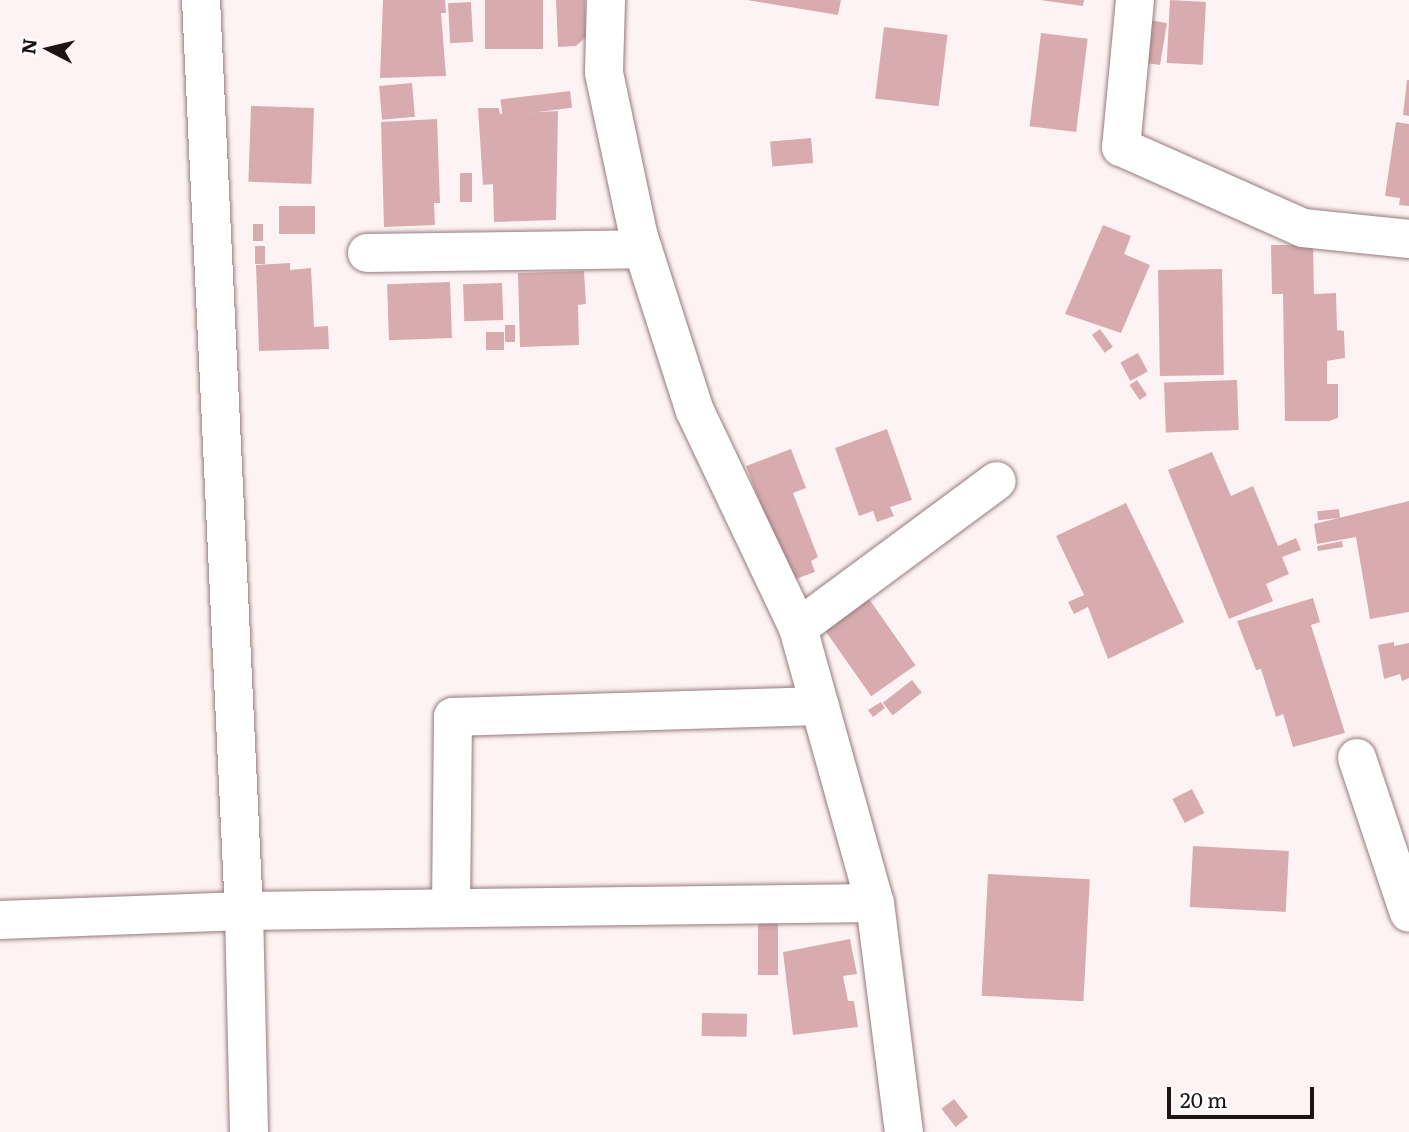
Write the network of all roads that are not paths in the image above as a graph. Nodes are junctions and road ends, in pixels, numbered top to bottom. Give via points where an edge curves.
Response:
1 (201, 0) edge
2 (606, 0) edge
3 (1135, 0) edge
4 (1409, 239) edge
5 (643, 249) junction
6 (367, 253) dead end
7 (997, 481) dead end
8 (798, 628) junction
9 (820, 706) junction
10 (1357, 758) dead end
11 (875, 903) junction
12 (451, 908) junction
13 (244, 911) junction
14 (1409, 913) edge
15 (0, 920) edge
16 (249, 1132) edge
17 (904, 1132) edge

1 - 13 street
2 - 5 street via 604,74
3 - 4 street via 1121,147 1303,228
5 - 6 street
5 - 8 street via 695,411
7 - 8 street
8 - 9 street
9 - 11 street
9 - 12 street via 453,717
10 - 14 street
11 - 12 street
11 - 17 street
12 - 13 street
13 - 15 street
13 - 16 street

